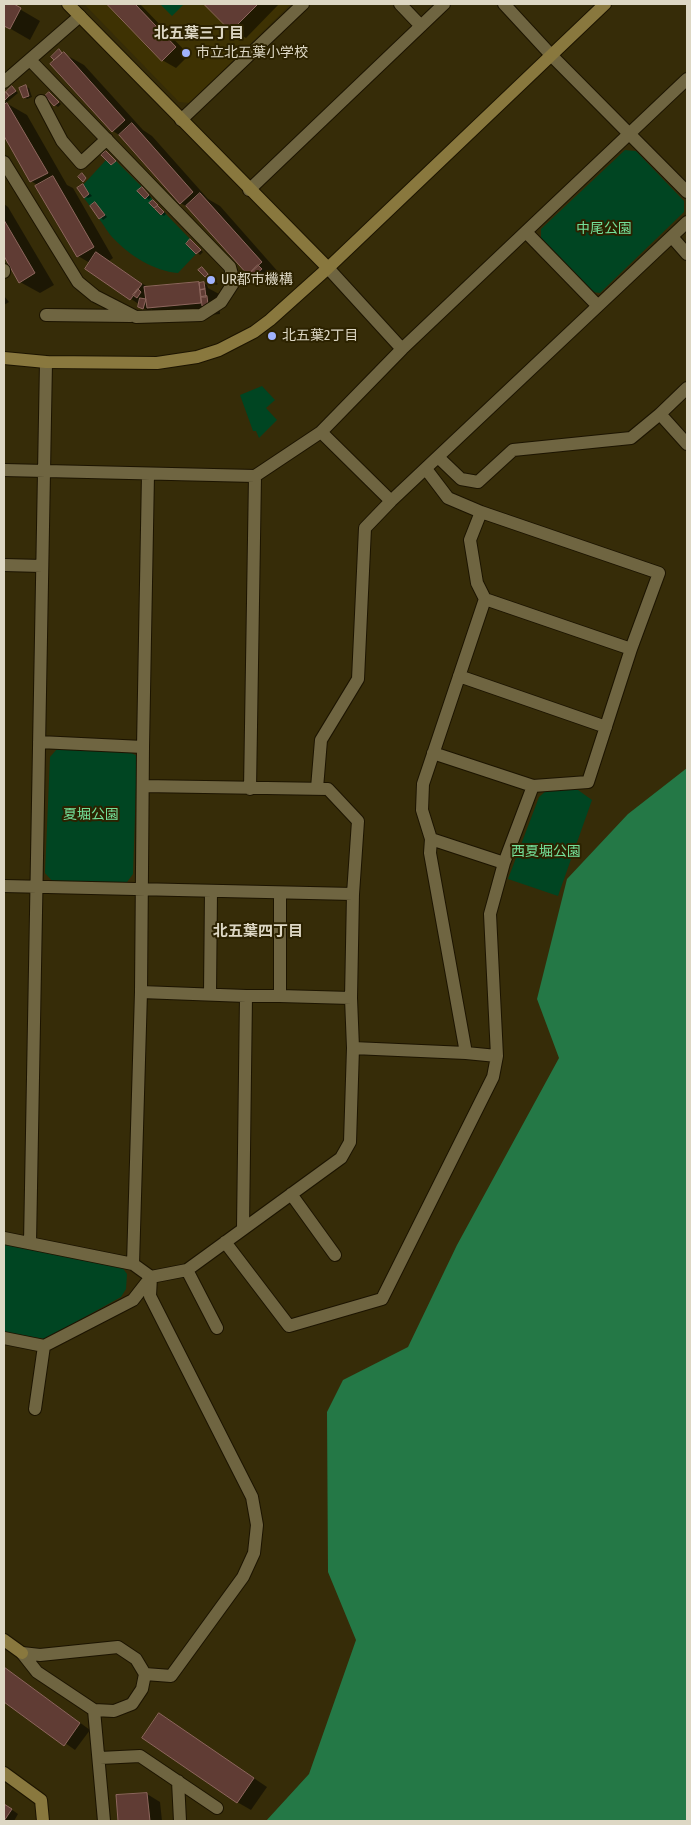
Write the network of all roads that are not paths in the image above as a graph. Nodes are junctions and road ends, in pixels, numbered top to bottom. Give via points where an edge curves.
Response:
1 (68, 4) edge
2 (303, 4) edge
3 (400, 4) edge
4 (444, 4) edge
5 (504, 4) edge
6 (605, 4) edge
7 (80, 16) junction
8 (421, 26) junction
9 (552, 56) junction
10 (30, 60) junction
11 (687, 79) edge
12 (4, 82) edge
13 (41, 102) dead end
14 (181, 120) junction
15 (630, 134) junction
16 (107, 139) junction
17 (4, 162) edge
18 (250, 190) junction
19 (687, 192) edge
20 (687, 222) edge
21 (526, 232) junction
22 (672, 237) junction
23 (687, 254) edge
24 (328, 268) junction
25 (598, 306) junction
26 (46, 315) dead end
27 (136, 317) junction
28 (402, 349) junction
29 (4, 358) edge
30 (46, 362) junction
31 (687, 388) edge
32 (660, 414) junction
33 (321, 432) junction
34 (687, 444) edge
35 (438, 457) junction
36 (426, 468) junction
37 (4, 470) edge
38 (44, 470) junction
39 (148, 474) junction
40 (256, 476) junction
41 (390, 501) junction
42 (481, 512) junction
43 (4, 565) edge
44 (42, 566) junction
45 (486, 599) junction
46 (632, 650) junction
47 (459, 676) junction
48 (606, 727) junction
49 (38, 742) junction
50 (143, 747) junction
51 (433, 752) junction
52 (143, 786) junction
53 (533, 786) junction
54 (317, 788) junction
55 (250, 789) junction
56 (432, 839) junction
57 (504, 863) junction
58 (4, 886) edge
59 (36, 887) junction
60 (142, 889) junction
61 (211, 891) junction
62 (280, 893) junction
63 (352, 894) junction
64 (142, 992) junction
65 (210, 994) junction
66 (246, 996) junction
67 (280, 996) junction
68 (351, 998) junction
69 (353, 1048) junction
70 (466, 1053) junction
71 (497, 1056) junction
72 (291, 1194) junction
73 (243, 1228) junction
74 (4, 1238) edge
75 (225, 1242) junction
76 (30, 1243) junction
77 (335, 1255) dead end
78 (133, 1264) junction
79 (187, 1270) junction
80 (151, 1278) junction
81 (217, 1328) dead end
82 (4, 1338) edge
83 (44, 1346) junction
84 (35, 1409) dead end
85 (4, 1640) edge
86 (22, 1653) junction
87 (145, 1674) junction
88 (94, 1710) junction
89 (100, 1758) junction
90 (4, 1773) edge
91 (178, 1781) junction
92 (217, 1808) dead end
93 (43, 1821) edge
94 (104, 1821) edge
95 (180, 1821) edge

1 - 7 street
2 - 14 street
3 - 8 street
4 - 8 street
5 - 9 street
6 - 9 street
7 - 10 street
7 - 14 street
8 - 18 street
9 - 15 street
9 - 24 street
10 - 12 street
10 - 16 street
11 - 15 street
13 - 16 street via 62,141 81,163
14 - 18 street
15 - 19 street
15 - 21 street
16 - 27 street via 230,268 234,282 221,302 201,315
17 - 27 street via 78,282 95,296
18 - 24 street
20 - 22 street
21 - 25 street
21 - 28 street
22 - 23 street
22 - 25 street
24 - 28 street
24 - 30 street via 270,320 219,350 157,363
25 - 35 street
26 - 27 street
28 - 33 street
29 - 30 street
30 - 38 street
31 - 32 street
32 - 34 street
32 - 35 street via 631,438 513,450 478,482 461,479
33 - 40 street
33 - 41 street
35 - 36 street
36 - 41 street
36 - 42 street via 448,498
37 - 38 street
38 - 39 street
38 - 44 street
39 - 40 street
39 - 50 street
40 - 55 street
41 - 54 street via 365,528 358,679 321,740
42 - 45 street via 470,540 477,583
42 - 46 street via 659,573
43 - 44 street
44 - 49 street
45 - 46 street
45 - 47 street
46 - 48 street
47 - 48 street
47 - 51 street
48 - 53 street via 588,782
49 - 50 street
49 - 59 street
50 - 52 street
51 - 53 street
51 - 56 street via 423,784 422,801
52 - 55 street
52 - 60 street
53 - 57 street
54 - 55 street
54 - 63 street via 328,790 358,821
56 - 57 street
56 - 70 street via 430,853
57 - 71 street via 490,914
58 - 59 street
59 - 60 street
59 - 76 street
60 - 61 street
60 - 64 street
61 - 62 street
61 - 65 street
62 - 63 street
62 - 67 street
63 - 68 street
64 - 65 street
64 - 78 street
65 - 66 street
66 - 67 street
66 - 73 street
67 - 68 street
68 - 69 street
69 - 70 street
69 - 72 street via 350,1142 341,1158
70 - 71 street
71 - 75 street via 493,1077 382,1299 289,1326
72 - 73 street
72 - 77 street
73 - 75 street
74 - 76 street
75 - 79 street
76 - 78 street
78 - 80 street
79 - 80 street
79 - 81 street
80 - 83 street via 133,1300
80 - 87 street via 150,1296 246,1482 257,1525 254,1553 243,1577 170,1676
82 - 83 street
83 - 84 street
85 - 86 street
86 - 87 street via 40,1655 118,1647 136,1659
86 - 88 street via 37,1672
87 - 88 street via 142,1689 132,1704 114,1711
88 - 89 street
89 - 91 street via 140,1756
89 - 94 street
90 - 93 street via 41,1800
91 - 92 street
91 - 95 street

